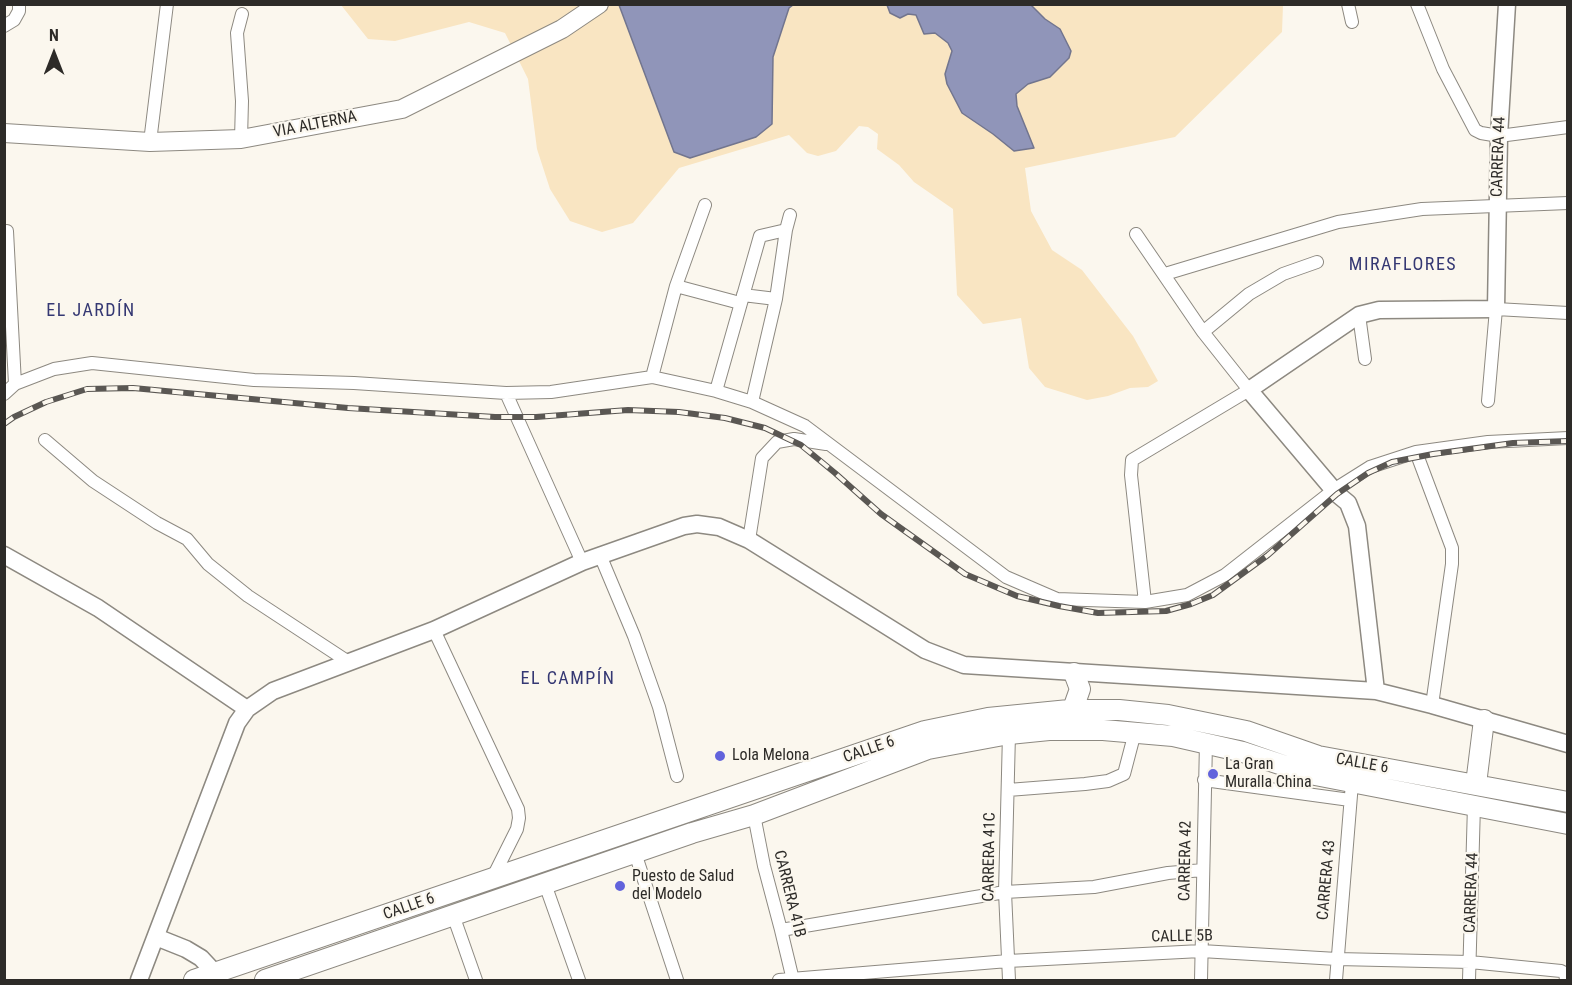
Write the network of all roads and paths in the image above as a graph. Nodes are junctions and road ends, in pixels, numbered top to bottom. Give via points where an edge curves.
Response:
1 (19, 4) edge
2 (167, 4) edge
3 (599, 4) edge
4 (1348, 4) edge
5 (1417, 4) edge
6 (1507, 4) edge
7 (242, 14) dead end
8 (1352, 22) dead end
9 (4, 26) edge
10 (1568, 128) edge
11 (4, 133) edge
12 (1499, 136) junction
13 (241, 140) junction
14 (150, 142) junction
15 (1568, 203) edge
16 (705, 205) dead end
17 (1497, 206) junction
18 (790, 215) dead end
19 (786, 230) junction
20 (7, 231) dead end
21 (1137, 234) dead end
22 (1317, 262) dead end
23 (8, 270) edge
24 (1165, 274) junction
25 (676, 286) junction
26 (742, 299) junction
27 (776, 299) junction
28 (1496, 309) junction
29 (1568, 313) edge
30 (1359, 315) junction
31 (1203, 332) junction
32 (1365, 359) dead end
33 (652, 378) junction
34 (15, 384) junction
35 (1249, 390) junction
36 (716, 391) junction
37 (506, 393) junction
38 (4, 394) edge
39 (1488, 401) dead end
40 (752, 402) junction
41 (1568, 438) edge
42 (45, 440) dead end
43 (829, 444) junction
44 (1416, 452) junction
45 (1335, 489) junction
46 (749, 540) junction
47 (4, 555) edge
48 (600, 555) junction
49 (582, 562) junction
50 (1145, 602) junction
51 (434, 630) junction
52 (347, 661) junction
53 (1074, 673) junction
54 (1376, 691) junction
55 (1432, 705) junction
56 (247, 709) junction
57 (1069, 710) junction
58 (1484, 720) junction
59 (1135, 732) junction
60 (1009, 734) junction
61 (1206, 742) junction
62 (1568, 744) edge
63 (677, 776) dead end
64 (1204, 780) junction
65 (1476, 784) junction
66 (1008, 790) junction
67 (1351, 791) junction
68 (1568, 802) edge
69 (1474, 805) junction
70 (753, 815) junction
71 (1568, 824) edge
72 (635, 853) junction
73 (1203, 870) junction
74 (492, 879) junction
75 (545, 884) junction
76 (1005, 892) junction
77 (453, 915) junction
78 (781, 930) junction
79 (156, 937) junction
80 (1201, 951) junction
81 (1336, 959) junction
82 (1008, 961) junction
83 (1470, 962) junction
84 (216, 977) edge
85 (788, 980) edge
86 (139, 981) edge
87 (194, 981) edge
88 (265, 981) edge
89 (476, 981) edge
90 (579, 981) edge
91 (677, 981) edge
92 (1009, 981) edge
93 (1201, 981) edge
94 (1336, 981) edge
95 (1469, 981) edge
96 (1566, 981) edge

1 - 9 street via 14,20
2 - 14 street
3 - 13 main road, VIA ALTERNA via 562,29 402,109
4 - 8 street
5 - 12 street via 1443,69 1475,130
6 - 12 main road, CARRERA 44
7 - 13 street via 237,33
10 - 12 street
11 - 14 main road, VIA ALTERNA
12 - 17 main road, CARRERA 44
13 - 14 main road, VIA ALTERNA
15 - 17 street
16 - 25 street
17 - 24 street via 1422,209 1338,222
17 - 28 main road, CARRERA 44
18 - 19 street
19 - 26 street via 760,236
19 - 27 street
20 - 23 street
21 - 24 street
22 - 31 street via 1283,274 1249,294
23 - 34 street
24 - 31 street
25 - 26 street
25 - 33 street
26 - 27 street
26 - 36 street
27 - 40 street
28 - 29 street
28 - 30 main road via 1379,310
28 - 39 street
30 - 32 street
30 - 35 main road
31 - 35 street
33 - 36 street
33 - 37 street via 551,392
34 - 37 street via 54,369 92,363 254,380
34 - 38 street
35 - 45 main road
35 - 50 street via 1132,460
36 - 40 street
37 - 49 street
40 - 43 street via 805,426
41 - 44 street via 1488,442
42 - 52 street via 93,481 187,539 208,564 248,596
43 - 46 street via 794,439 777,442 762,459
43 - 50 street via 1006,578 1057,599
44 - 45 street via 1370,467
44 - 55 street via 1452,548
45 - 50 street via 1225,575 1187,595
45 - 54 main road via 1358,526
46 - 48 main road via 719,527 697,524
46 - 53 main road via 945,659 982,667
47 - 56 main road via 98,608
48 - 49 main road
48 - 63 street via 659,707
49 - 51 main road
51 - 52 main road
51 - 74 street via 518,809 517,829
52 - 56 main road via 273,691
53 - 54 main road
53 - 57 highway via 1080,689
54 - 55 main road
55 - 58 main road
56 - 79 main road via 237,723
57 - 65 highway, CALLE 6 via 1168,715 1246,731 1318,756
57 - 74 highway, CALLE 6 via 988,718 926,731
58 - 62 main road
58 - 65 highway
59 - 60 highway, CALLE 6 via 1049,730
59 - 61 highway, CALLE 6
59 - 66 street via 1124,774 1108,781
60 - 66 street, CARRERA 41C
60 - 70 highway, CALLE 6 via 928,749
61 - 64 street, CARRERA 42
61 - 67 highway, CALLE 6
64 - 67 street
64 - 73 street, CARRERA 42
65 - 68 highway, CALLE 6
66 - 76 street, CARRERA 41C
67 - 69 highway, CALLE 6
67 - 81 street, CARRERA 43
69 - 71 highway, CALLE 6
69 - 83 street, CARRERA 44
70 - 72 highway, CALLE 6
70 - 78 street, CARRERA 41B
72 - 75 highway, CALLE 6
72 - 91 street
73 - 76 street via 1094,887
73 - 80 street, CARRERA 42
74 - 84 highway, CALLE 6
75 - 77 highway, CALLE 6
75 - 90 street
76 - 78 street
76 - 82 street, CARRERA 41C
77 - 88 highway, CALLE 6
77 - 89 street
78 - 85 street, CARRERA 41B
79 - 84 main road via 201,958
79 - 86 main road
80 - 81 street, CALLE 5B
80 - 82 street, CALLE 5B
80 - 93 street, CARRERA 42
81 - 83 street, CALLE 5B
81 - 94 street, CARRERA 43
82 - 85 street, CALLE 5B
82 - 92 street, CARRERA 41C
83 - 95 street, CARRERA 44
83 - 96 street, CALLE 5B via 1561,971
84 - 87 highway, CALLE 6

